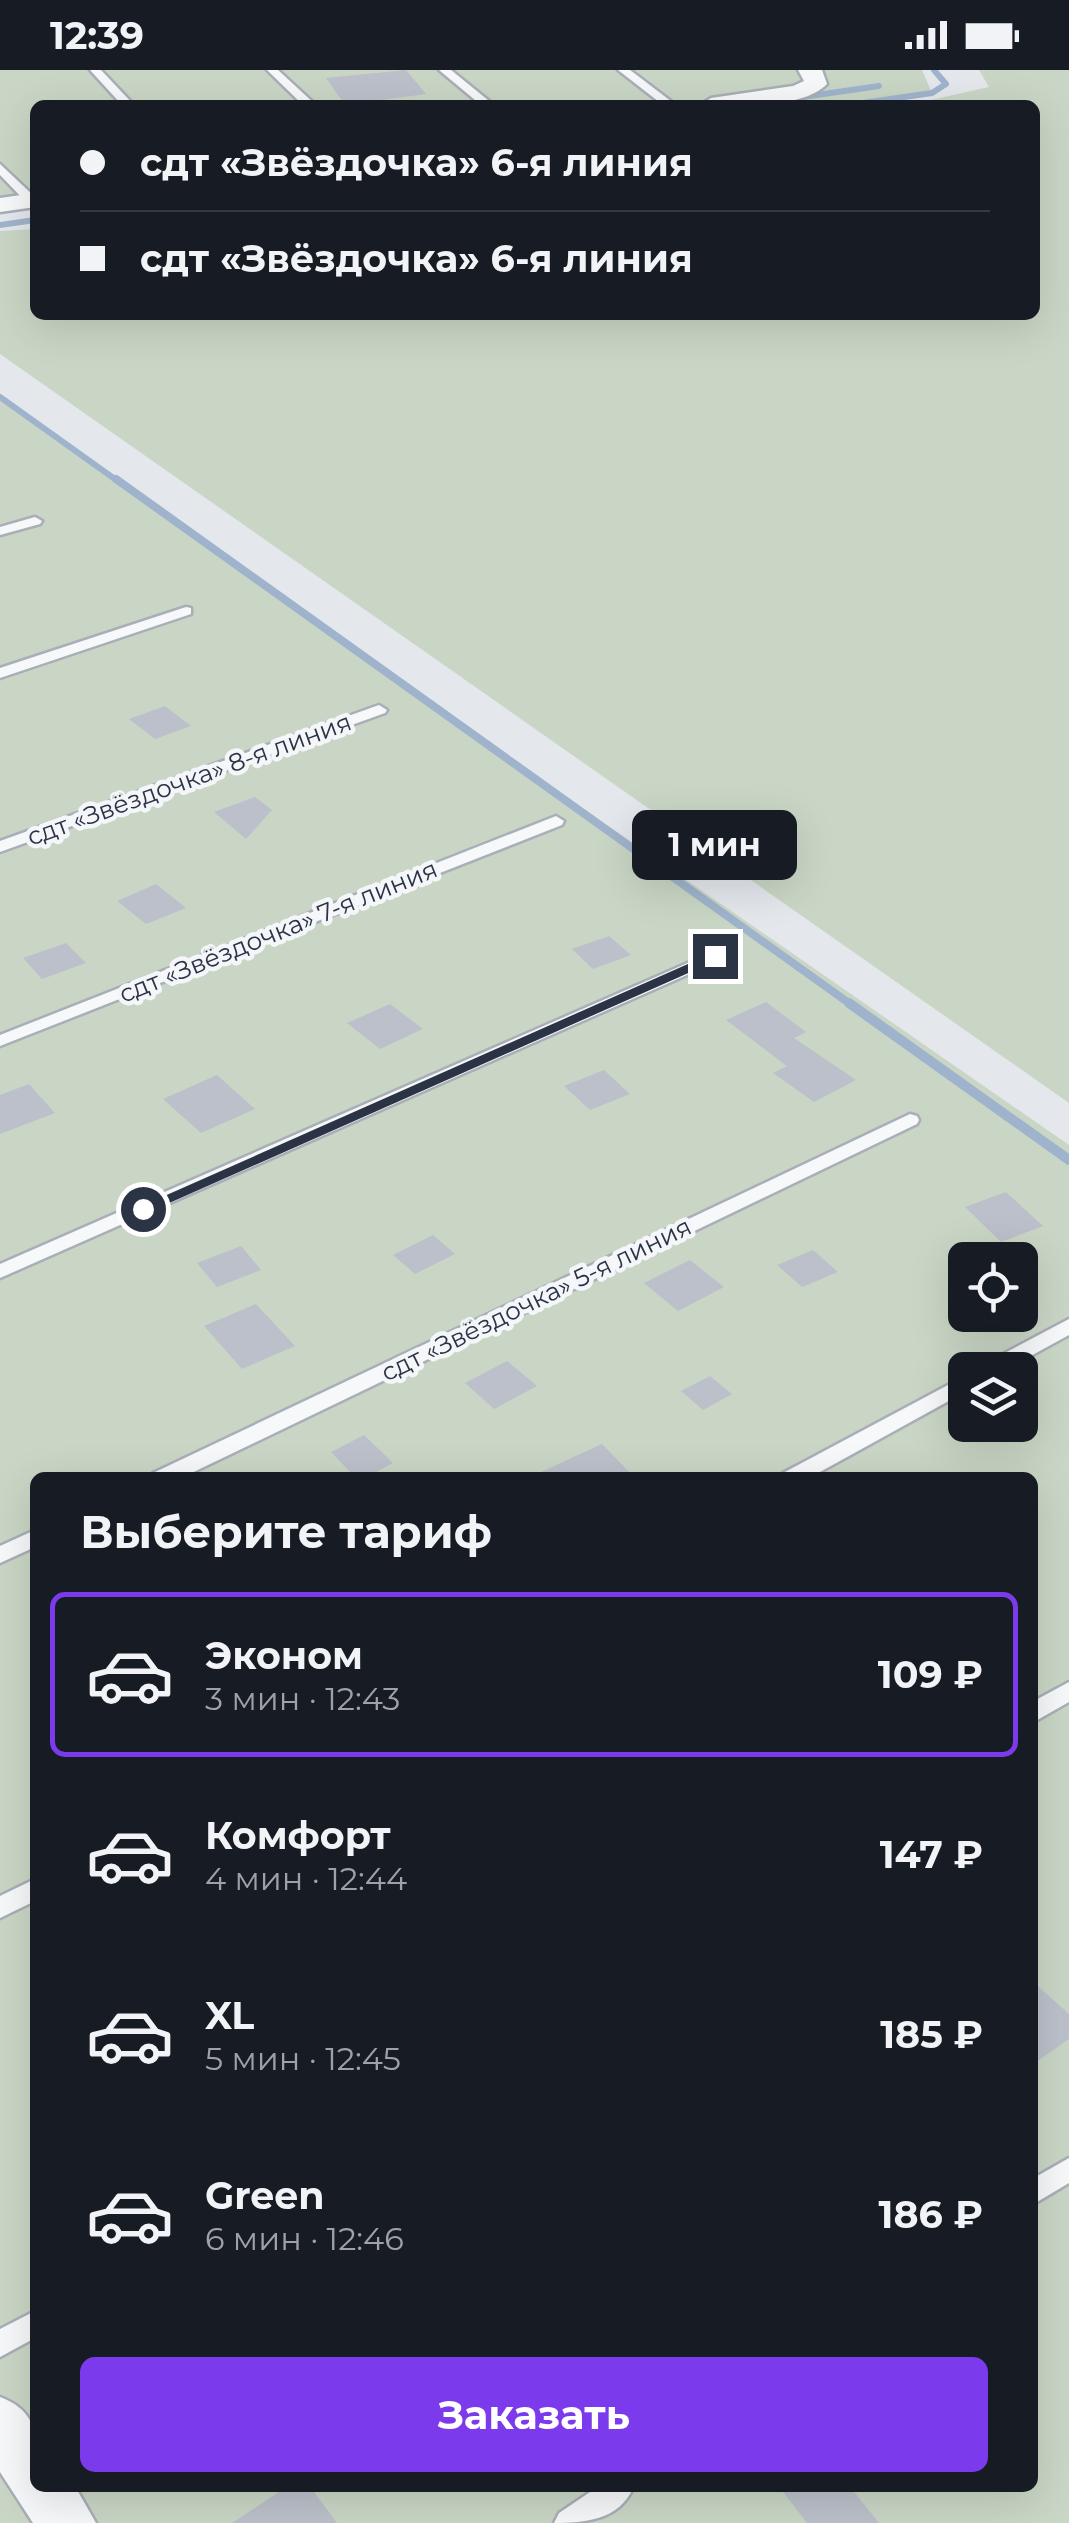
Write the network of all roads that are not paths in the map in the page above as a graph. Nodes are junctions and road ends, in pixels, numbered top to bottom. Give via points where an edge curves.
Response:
1 (94, 70) edge
2 (272, 70) edge
3 (444, 70) edge
4 (623, 70) edge
5 (809, 70) edge
6 (123, 100) edge
7 (305, 100) edge
8 (482, 100) edge
9 (663, 100) edge
10 (744, 100) edge
11 (0, 168) edge
12 (30, 197) edge
13 (30, 200) edge
14 (0, 204) edge
15 (35, 520) dead end
16 (0, 532) edge
17 (186, 611) dead end
18 (0, 674) edge
19 (379, 710) dead end
20 (556, 821) dead end
21 (0, 848) edge
22 (715, 956) dead end
23 (0, 1041) edge
24 (910, 1120) dead end
25 (0, 1272) edge
26 (1069, 1326) edge
27 (1022, 1352) edge
28 (948, 1392) edge
29 (175, 1472) edge
30 (802, 1472) edge
31 (30, 1540) edge
32 (0, 1554) edge
33 (1069, 1691) edge
34 (1038, 1710) edge
35 (30, 1892) edge
36 (0, 1908) edge
37 (1069, 2169) edge
38 (1038, 2190) edge
39 (30, 2326) edge
40 (0, 2344) edge
41 (0, 2423) edge
42 (30, 2468) edge
43 (46, 2492) edge
44 (613, 2492) edge
45 (67, 2523) edge
46 (569, 2523) edge

1 - 6 lane
2 - 7 lane
3 - 8 lane
4 - 9 lane
5 - 10 street via 816,84
11 - 12 lane
13 - 14 street
15 - 16 lane
17 - 18 lane
19 - 21 lane, сдт «Звёздочка» 8-я линия
20 - 23 lane, сдт «Звёздочка» 7-я линия
22 - 25 lane
24 - 29 lane, сдт «Звёздочка» 5-я линия
26 - 27 lane
28 - 30 lane
31 - 32 lane
33 - 34 lane
35 - 36 lane
37 - 38 lane
39 - 40 lane
41 - 42 street
43 - 45 street
44 - 46 lane

